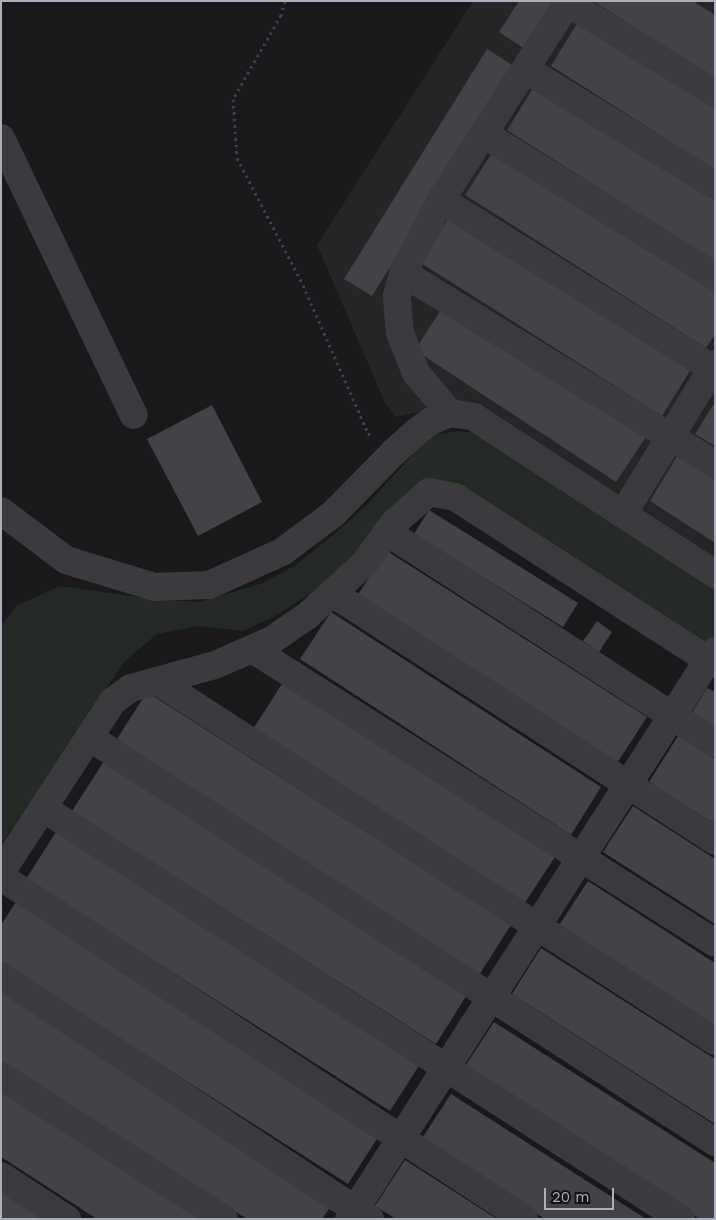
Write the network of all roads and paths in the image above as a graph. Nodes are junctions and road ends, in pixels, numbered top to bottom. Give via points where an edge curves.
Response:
1 (286, 1) edge
2 (569, 2) edge
3 (526, 69) junction
4 (715, 93) edge
5 (484, 134) junction
6 (1, 138) edge
7 (715, 185) edge
8 (441, 200) junction
9 (403, 273) junction
10 (715, 276) edge
11 (714, 368) edge
12 (450, 413) junction
13 (134, 415) dead end
14 (670, 435) junction
15 (394, 452) junction
16 (715, 464) edge
17 (1, 511) edge
18 (623, 514) junction
19 (388, 532) junction
20 (715, 574) edge
21 (332, 593) junction
22 (252, 649) junction
23 (712, 658) edge
24 (157, 681) junction
25 (672, 716) junction
26 (90, 737) junction
27 (715, 743) edge
28 (627, 785) junction
29 (44, 808) junction
30 (715, 841) edge
31 (580, 858) junction
32 (1, 872) edge
33 (1, 878) edge
34 (538, 925) junction
35 (715, 943) edge
36 (1, 976) edge
37 (492, 996) junction
38 (715, 1041) edge
39 (446, 1067) junction
40 (1, 1076) edge
41 (400, 1139) junction
42 (715, 1142) edge
43 (1, 1176) edge
44 (358, 1216) edge
45 (67, 1219) edge
46 (224, 1219) edge
47 (524, 1219) edge
48 (681, 1219) edge

1 - 15 path via 233,99 238,158 303,285 368,433
2 - 3 lane
2 - 4 lane
3 - 5 lane
3 - 7 lane
5 - 8 lane
5 - 10 lane
6 - 13 lane
8 - 9 lane
8 - 11 lane
9 - 12 lane via 397,296 400,333 416,373
9 - 14 lane
11 - 14 lane
12 - 15 lane via 431,421
12 - 18 lane via 474,417
14 - 16 lane
14 - 18 lane
15 - 17 lane via 333,514 282,552 209,585 155,587 66,560
18 - 20 lane
19 - 21 lane via 364,564
19 - 23 lane via 429,492 455,497
19 - 25 lane
21 - 22 lane via 308,615 272,640
21 - 28 lane
22 - 24 lane via 215,665
22 - 31 lane
23 - 25 lane
24 - 26 lane via 131,688 113,701
24 - 34 lane
25 - 27 lane
25 - 28 lane
26 - 29 lane
26 - 37 lane
28 - 30 lane
28 - 31 lane
29 - 32 lane
29 - 39 lane
31 - 34 lane
31 - 35 lane
33 - 41 lane
34 - 37 lane
34 - 38 lane
36 - 44 lane
37 - 39 lane
37 - 42 lane
39 - 41 lane
39 - 48 lane
40 - 46 lane
41 - 44 lane
41 - 47 lane
43 - 45 lane

